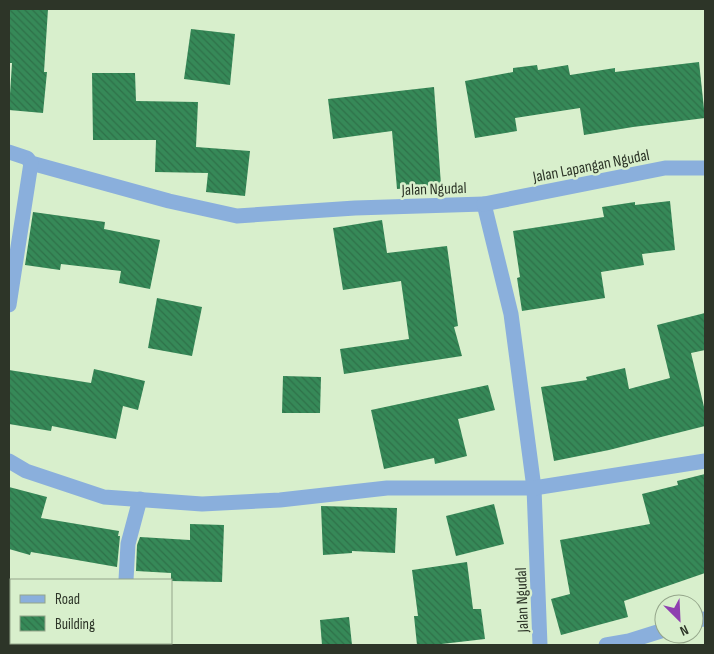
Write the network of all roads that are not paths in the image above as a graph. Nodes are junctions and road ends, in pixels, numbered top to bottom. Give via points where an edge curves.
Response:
1 (9, 152) edge
2 (31, 163) junction
3 (705, 168) edge
4 (484, 204) junction
5 (9, 306) edge
6 (9, 461) edge
7 (705, 461) edge
8 (534, 488) junction
9 (140, 499) junction
10 (126, 579) edge
11 (654, 633) edge
12 (540, 645) edge
13 (606, 645) edge

1 - 2 street, Jalan Ngudal via 27,158
2 - 4 street, Jalan Ngudal via 237,216
2 - 5 street
3 - 4 street, Jalan Lapangan Ngudal via 665,168
4 - 8 street, Jalan Ngudal via 511,314
6 - 9 street via 26,471 104,497
7 - 8 street
8 - 9 street via 387,488 280,500 202,504
8 - 12 street, Jalan Ngudal
9 - 10 street via 128,544
11 - 13 street

